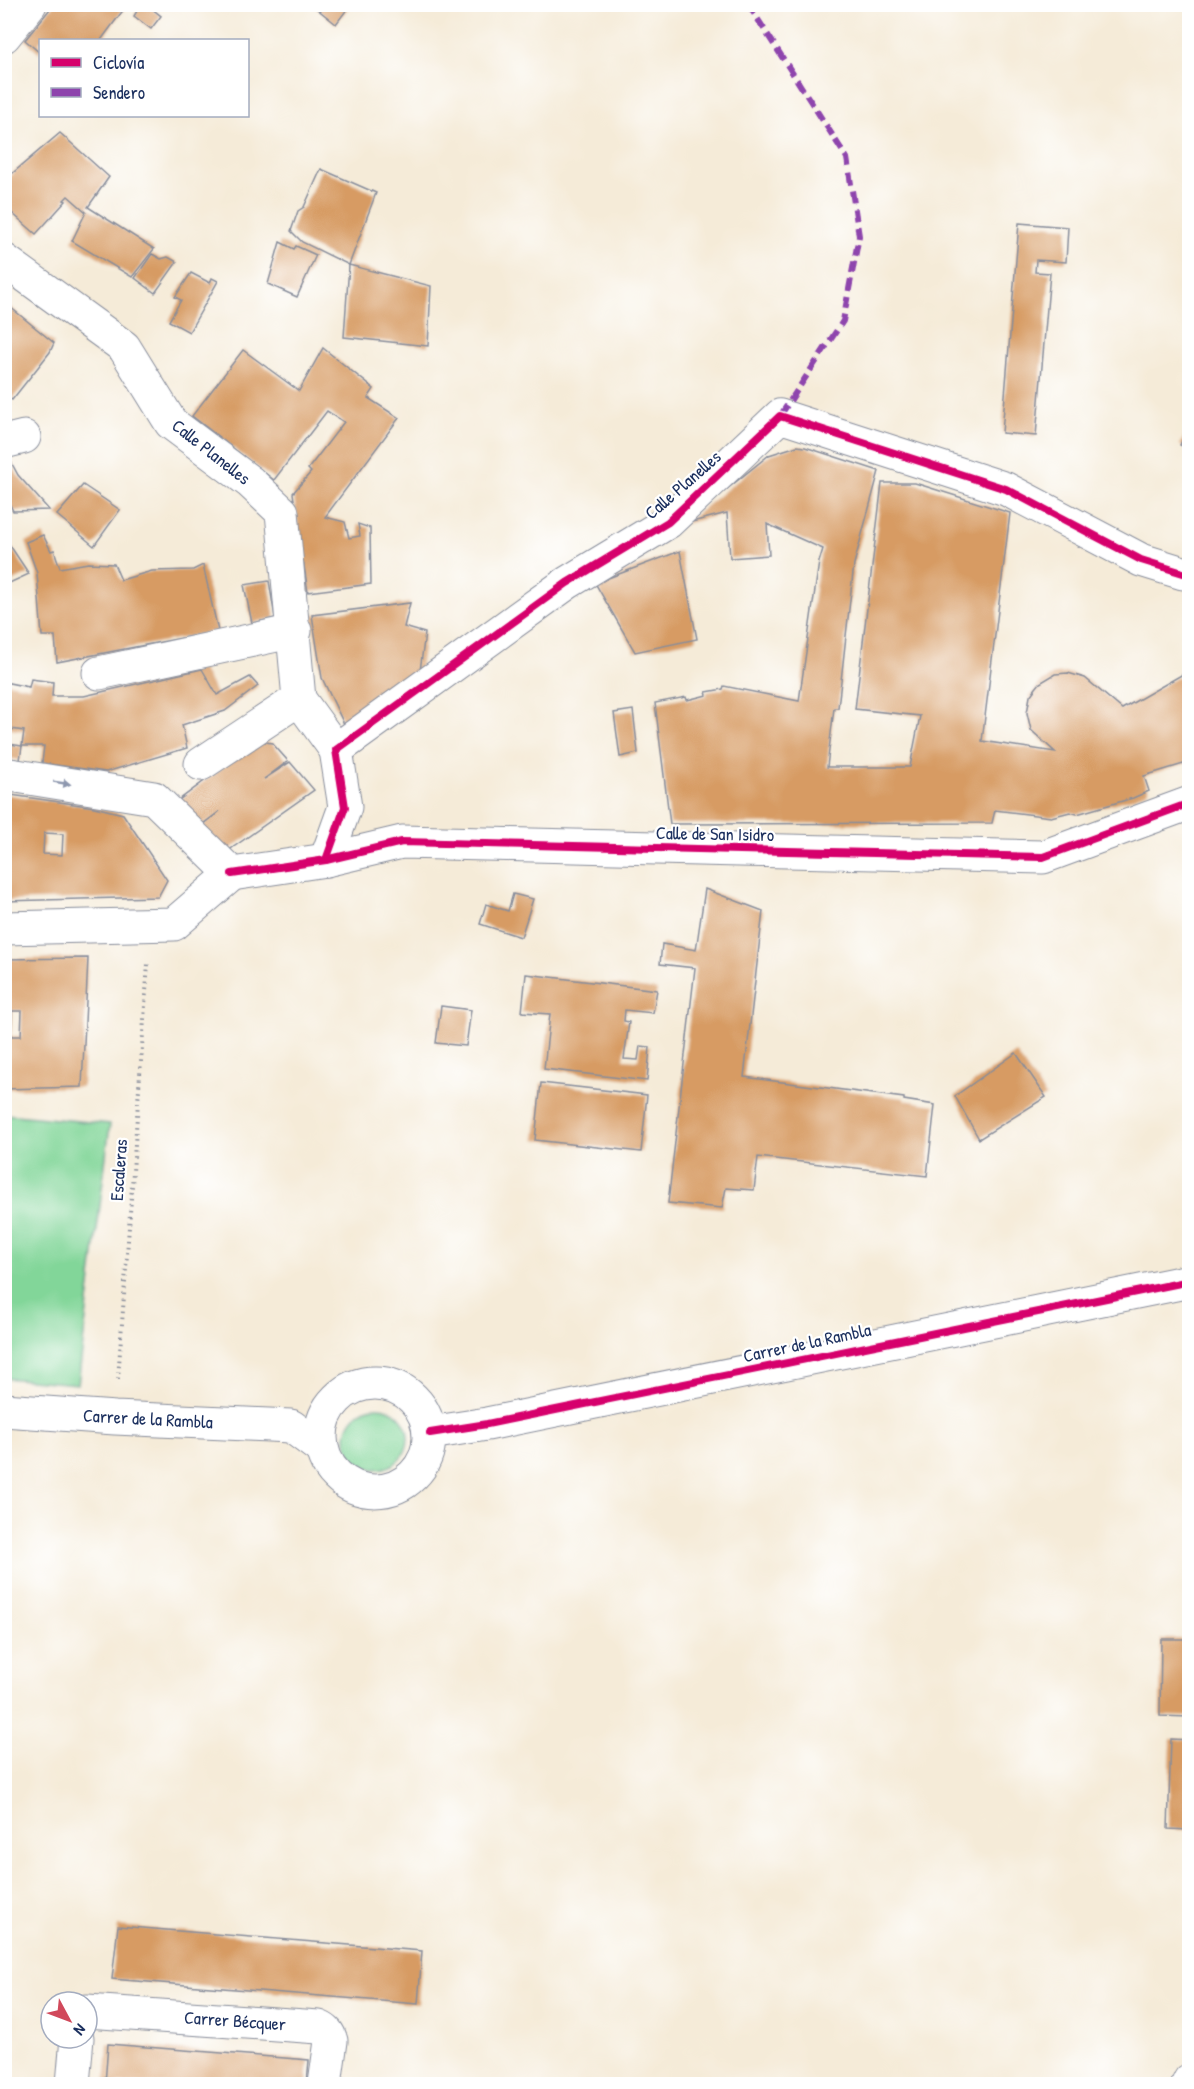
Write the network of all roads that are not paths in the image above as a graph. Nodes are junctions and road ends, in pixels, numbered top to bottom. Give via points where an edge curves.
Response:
1 (30, 4) edge
2 (4, 36) edge
3 (4, 260) edge
4 (1183, 573) dead end
5 (295, 631) junction
6 (99, 673) dead end
7 (299, 699) junction
8 (336, 750) junction
9 (201, 764) dead end
10 (4, 774) edge
11 (1190, 803) edge
12 (326, 860) junction
13 (232, 874) junction
14 (4, 928) edge
15 (1190, 1281) edge
16 (333, 1402) junction
17 (4, 1410) edge
18 (291, 1426) junction
19 (430, 1433) junction
20 (322, 1449) junction
21 (99, 2012) edge
22 (76, 2050) edge
23 (1190, 2080) edge
24 (72, 2085) edge
25 (326, 2085) edge
26 (1188, 2085) edge

1 - 2 street
3 - 5 street, Calle Planelles via 124,347 171,423 282,512
4 - 8 street, Calle Planelles via 1141,560 1006,489 780,416 668,522 567,582
5 - 6 street
5 - 7 street, Calle Planelles
7 - 8 street
7 - 9 street
8 - 12 street via 345,807
10 -> 13 street via 154,798
11 - 12 street, Calle de San Isidro via 1043,857 402,842
12 - 13 street, Calle de San Isidro
13 - 14 street via 174,924
15 - 19 street, Carrer de la Rambla
16 - 18 street
16 - 19 street via 364,1383 383,1382 416,1399
16 - 20 street via 324,1419
17 - 18 street, Carrer de la Rambla
18 - 20 street
19 - 20 street via 429,1450 410,1479 377,1491 344,1482
21 - 25 street, Carrer Bécquer via 319,2027 325,2029 331,2041
22 - 24 street
23 - 26 street

